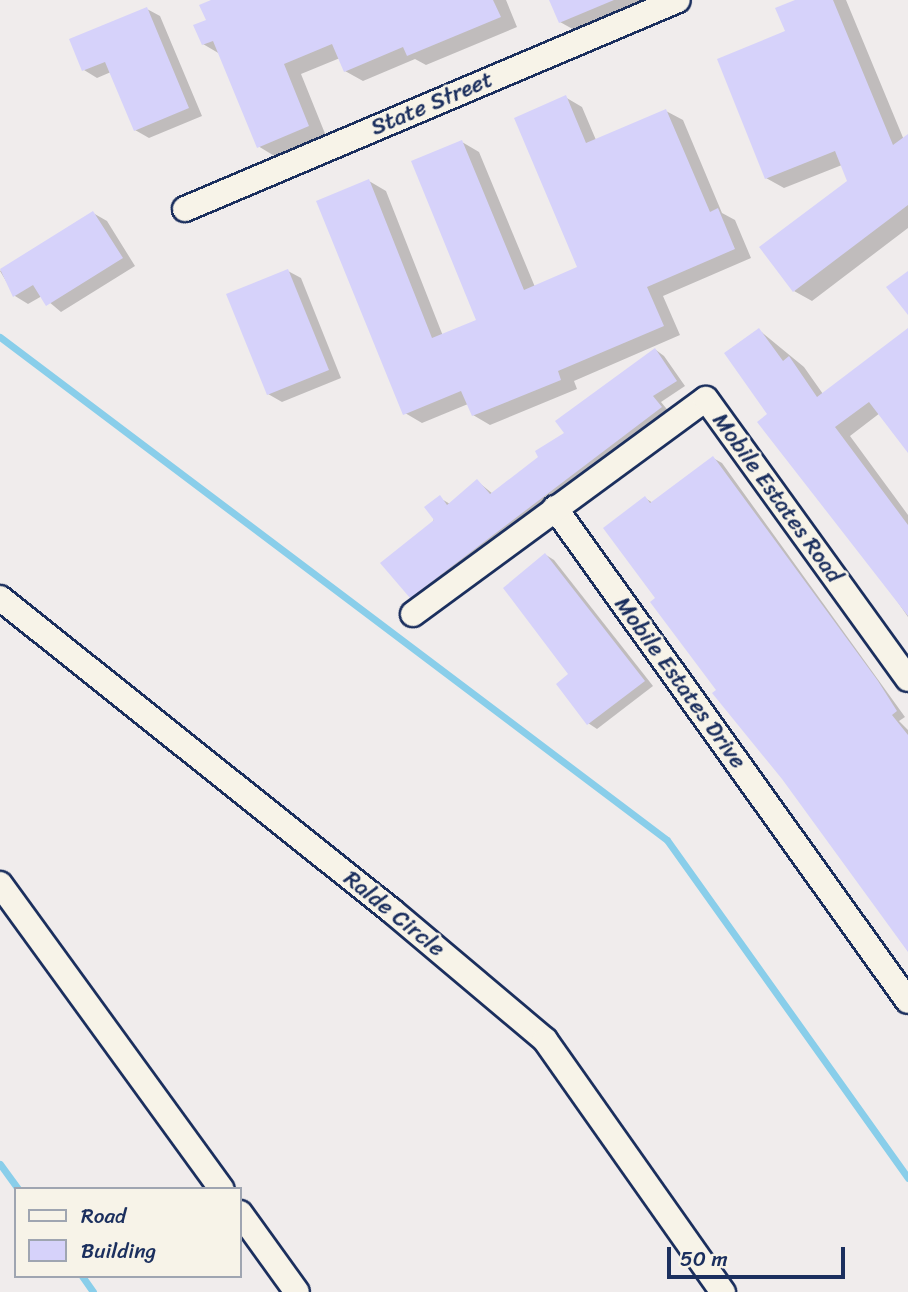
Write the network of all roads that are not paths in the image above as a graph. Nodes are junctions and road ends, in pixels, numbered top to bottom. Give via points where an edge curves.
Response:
1 (678, 0) edge
2 (185, 209) dead end
3 (555, 508) junction
4 (0, 598) edge
5 (413, 614) dead end
6 (908, 679) edge
7 (0, 884) edge
8 (908, 1001) edge
9 (221, 1187) edge
10 (242, 1216) edge
11 (297, 1292) edge
12 (723, 1292) edge

1 - 2 street, State Street
3 - 5 street
3 - 6 street, Mobile Estates Road via 706,399
3 - 8 street, Mobile Estates Drive
4 - 12 street, Ralde Circle via 392,911 545,1040
7 - 9 street
10 - 11 street

